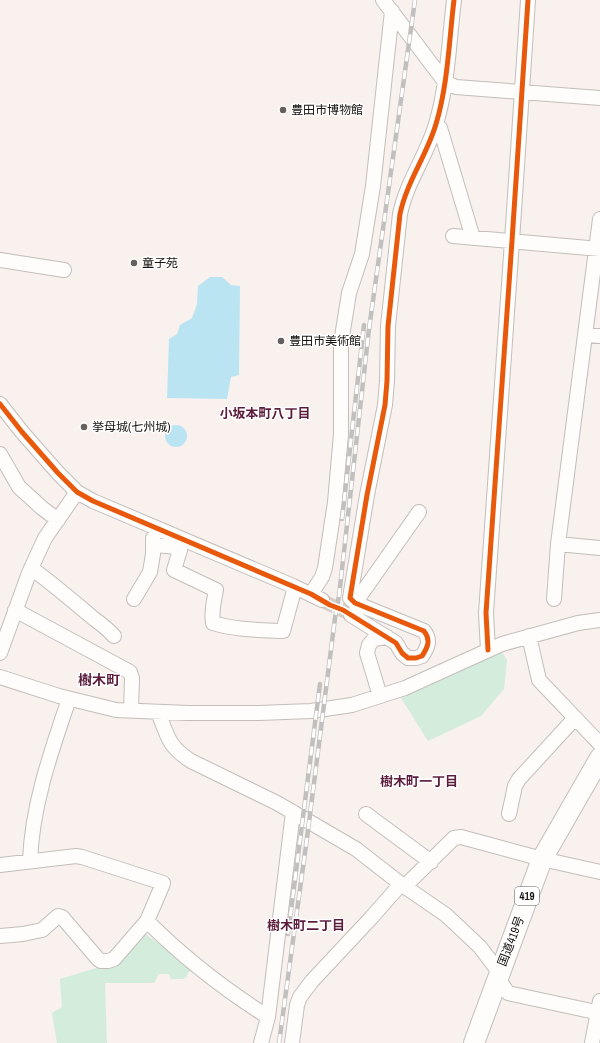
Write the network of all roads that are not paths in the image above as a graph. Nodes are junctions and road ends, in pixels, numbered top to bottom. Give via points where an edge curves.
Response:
1 (383, 0) edge
2 (454, 0) edge
3 (528, 0) edge
4 (392, 11) junction
5 (445, 82) junction
6 (522, 92) junction
7 (600, 98) edge
8 (436, 124) junction
9 (600, 219) edge
10 (453, 236) dead end
11 (473, 238) junction
12 (512, 241) junction
13 (598, 249) edge
14 (0, 260) edge
15 (64, 270) dead end
16 (585, 335) junction
17 (600, 336) edge
18 (0, 404) edge
19 (0, 454) edge
20 (78, 492) junction
21 (419, 512) dead end
22 (58, 520) junction
23 (153, 527) junction
24 (558, 544) junction
25 (153, 546) junction
26 (600, 548) edge
27 (31, 568) junction
28 (295, 587) junction
29 (134, 599) dead end
30 (554, 599) dead end
31 (353, 609) junction
32 (15, 610) junction
33 (600, 620) edge
34 (114, 636) dead end
35 (529, 636) junction
36 (387, 637) junction
37 (488, 650) junction
38 (0, 652) edge
39 (0, 677) edge
40 (380, 696) junction
41 (69, 699) junction
42 (131, 711) junction
43 (158, 712) junction
44 (575, 718) junction
45 (600, 744) edge
46 (600, 758) edge
47 (293, 812) junction
48 (366, 814) dead end
49 (509, 814) dead end
50 (542, 859) junction
51 (30, 861) junction
52 (431, 862) junction
53 (0, 865) edge
54 (600, 872) edge
55 (403, 885) junction
56 (147, 921) junction
57 (0, 936) edge
58 (499, 972) junction
59 (599, 1009) edge
60 (268, 1017) junction
61 (261, 1043) edge
62 (292, 1043) edge
63 (474, 1043) edge
64 (592, 1043) edge

1 - 4 street
2 - 5 street
3 - 6 street
4 - 5 street
4 - 28 street via 373,186 362,254 350,293 341,343 341,434 335,502 325,568 317,597
5 - 6 street via 456,86
5 - 8 street
6 - 7 street
6 - 12 street
8 - 11 street via 440,128
8 - 31 street via 403,198 400,214 388,326 385,404 350,598
9 - 13 street
10 - 11 street
11 - 12 street
12 - 13 street
12 - 37 street via 486,613
13 - 16 street
14 - 15 street
16 - 17 street
16 - 24 street
18 - 20 street via 58,473
19 - 22 street via 19,487
20 - 22 street
20 - 23 street
21 - 31 street
22 - 27 street
23 - 25 street
23 - 28 street
24 - 26 street
24 - 30 street
25 - 28 street via 169,546 180,550 174,570 216,590 212,620 221,626 283,631
25 - 29 street via 150,572
27 - 32 street
27 - 34 street via 105,626
31 - 36 street
31 - 36 street via 424,631 428,636 427,647 422,656 408,658 396,643
32 - 38 street
32 - 42 street via 130,672
33 - 35 street
35 - 37 street
35 - 44 street via 539,680
36 - 40 street via 374,639 367,653
37 - 40 street via 431,677
39 - 41 street
40 - 43 street via 352,705 299,711
41 - 42 street
41 - 51 street via 45,769 31,839
42 - 43 street
43 - 47 street via 170,742 179,753
44 - 45 street
44 - 49 street via 519,779
46 - 50 highway, 国道419号 / 419
47 - 55 street via 356,849
47 - 60 street
48 - 52 street
50 - 52 street via 461,837 454,838
50 - 54 street
50 - 58 highway, 国道419号 / 419
51 - 53 street
51 - 56 street via 76,856 163,883
52 - 55 street
55 - 58 street via 446,915 480,947
55 - 62 street via 300,997
56 - 57 street via 114,959 108,961 98,959 62,917 58,916 42,930
56 - 60 street via 200,970 235,997
58 - 59 street via 501,983 508,992
58 - 63 highway, 国道419号 / 419
59 - 64 street
60 - 61 street

